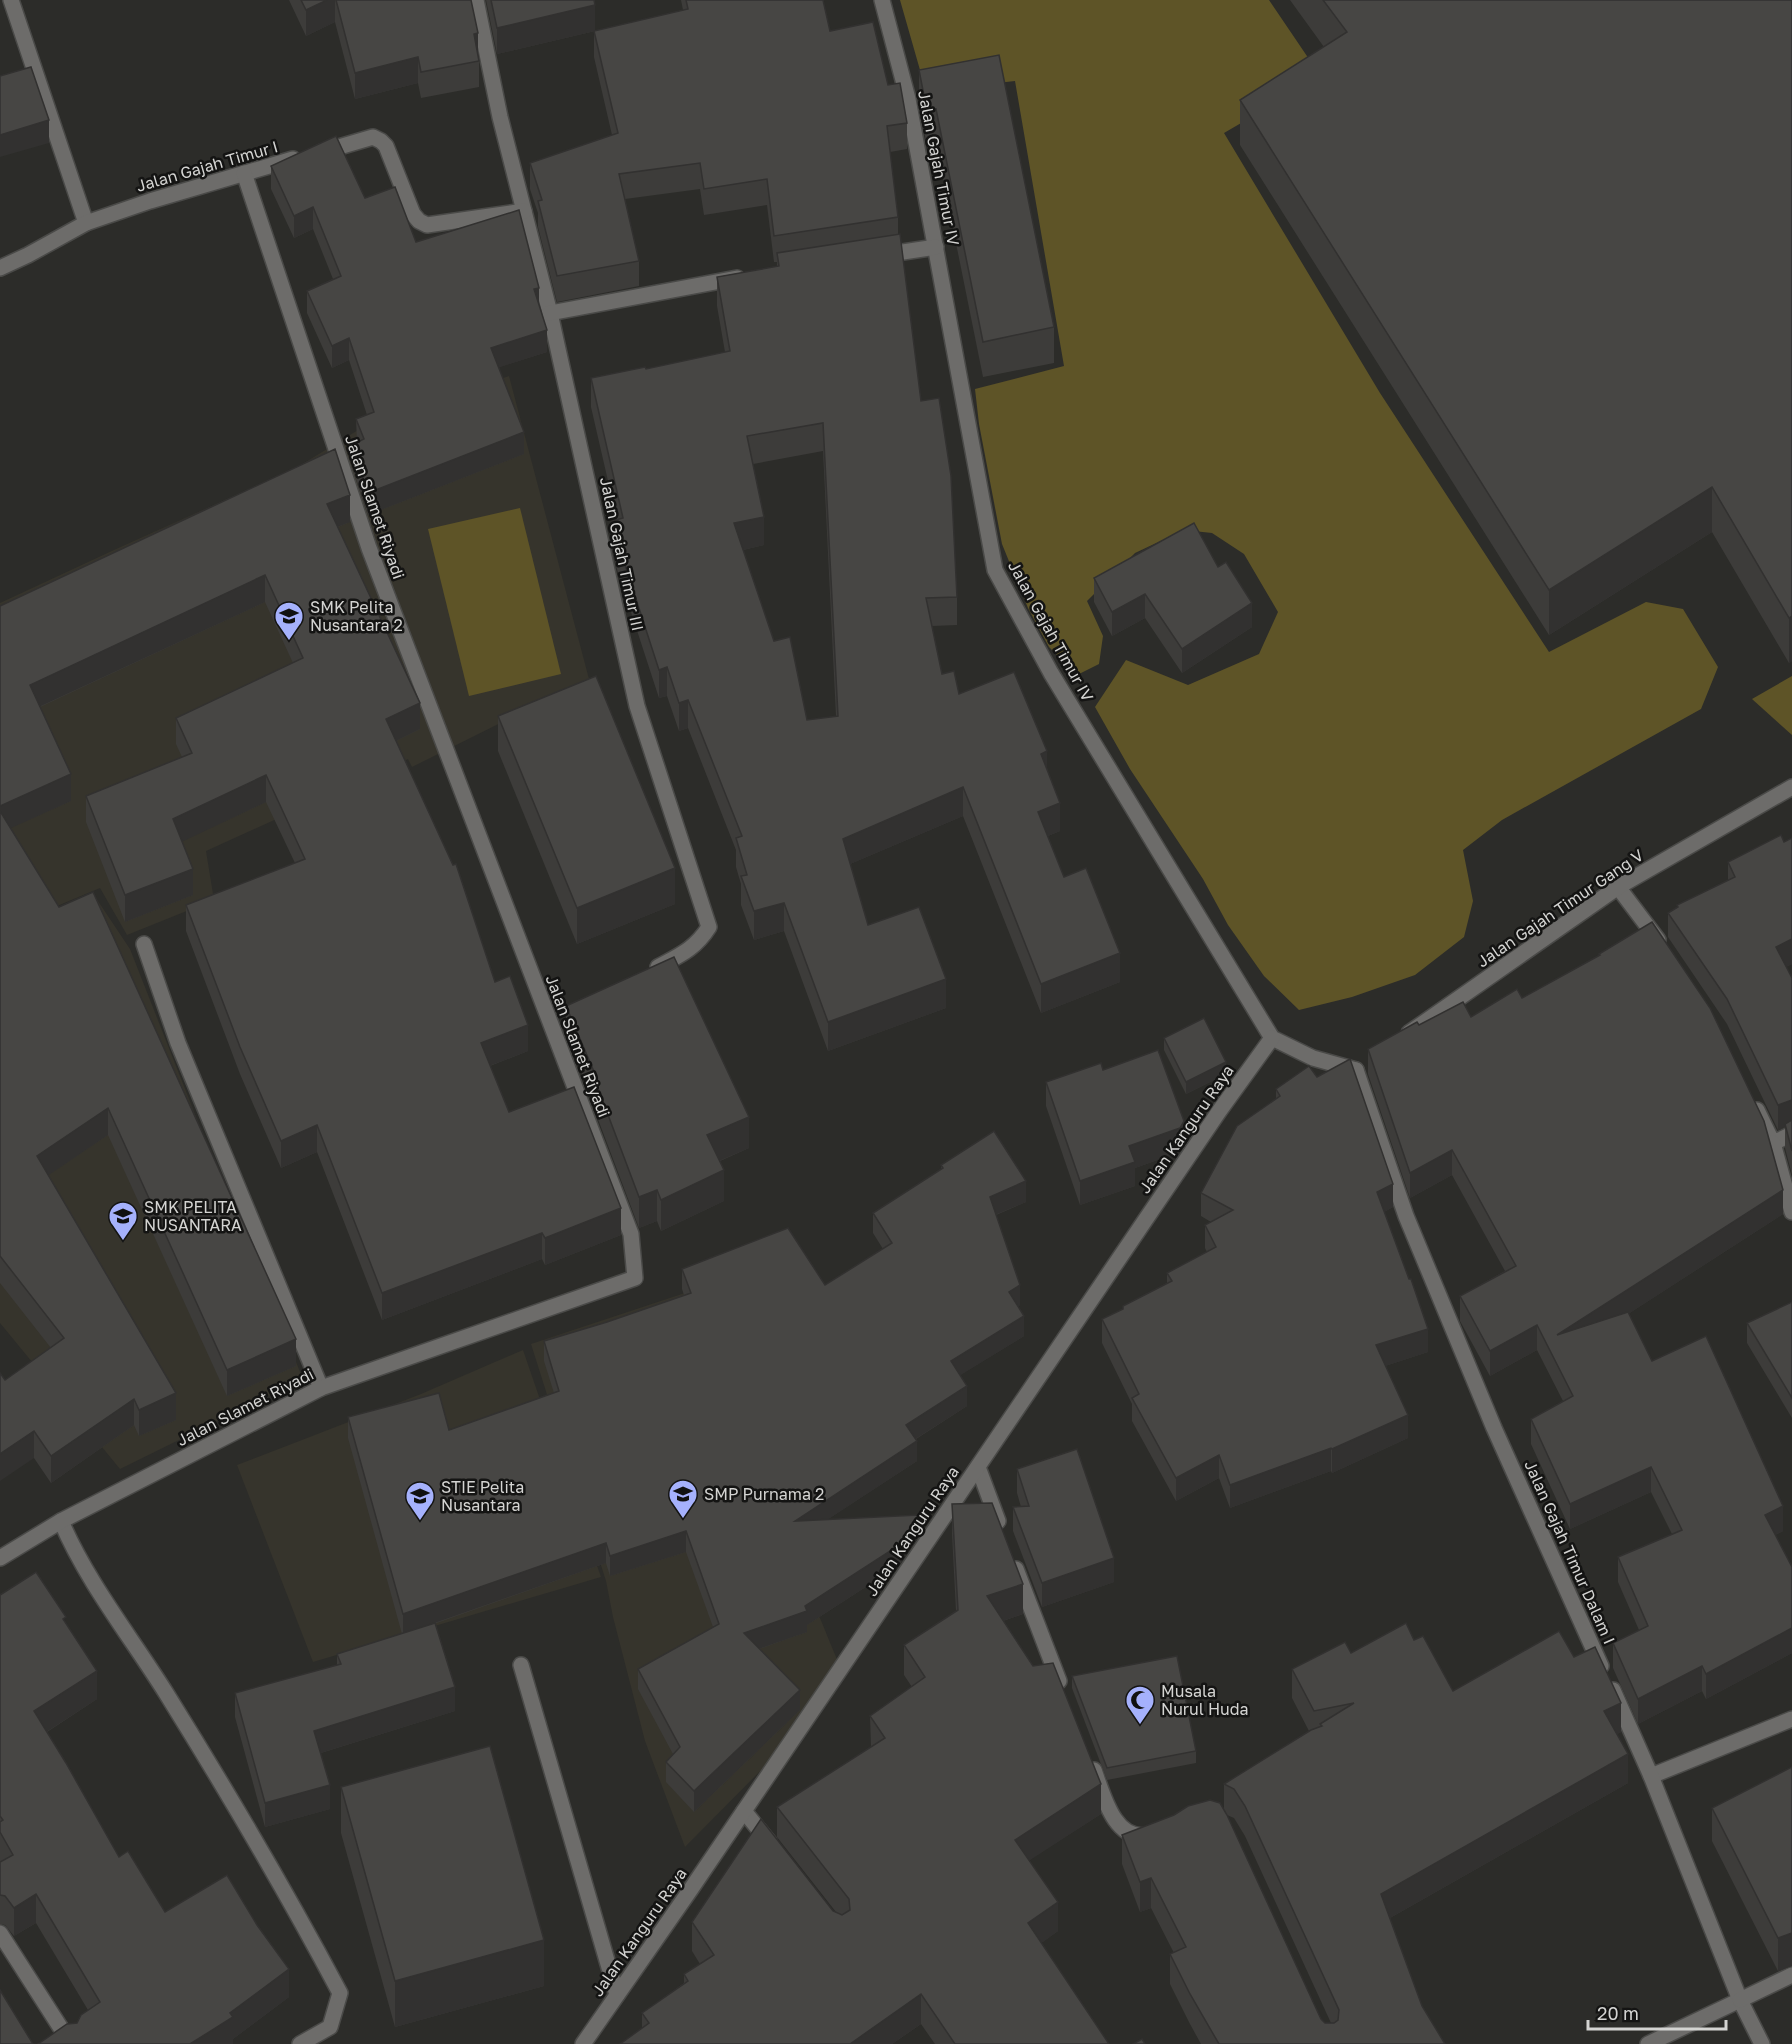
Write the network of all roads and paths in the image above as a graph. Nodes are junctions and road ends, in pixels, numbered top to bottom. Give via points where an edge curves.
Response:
1 (11, 0) edge
2 (476, 0) edge
3 (882, 0) edge
4 (244, 173) junction
5 (524, 211) junction
6 (86, 223) junction
7 (936, 246) junction
8 (868, 257) edge
9 (0, 268) edge
10 (755, 275) edge
11 (550, 313) junction
12 (1792, 787) edge
13 (1618, 887) junction
14 (144, 944) dead end
15 (1666, 952) edge
16 (649, 971) edge
17 (1272, 1038) junction
18 (1395, 1043) edge
19 (1753, 1101) edge
20 (1792, 1134) edge
21 (1773, 1143) junction
22 (1792, 1212) edge
23 (321, 1388) junction
24 (978, 1467) junction
25 (61, 1521) junction
26 (1003, 1532) edge
27 (1011, 1554) edge
28 (0, 1558) edge
29 (521, 1665) dead end
30 (1065, 1696) edge
31 (1792, 1719) edge
32 (1086, 1751) edge
33 (1652, 1776) junction
34 (744, 1811) junction
35 (1166, 1831) edge
36 (779, 1855) edge
37 (0, 1934) edge
38 (1792, 1975) edge
39 (617, 1995) junction
40 (1740, 2000) junction
41 (71, 2044) edge
42 (300, 2044) edge
43 (583, 2044) edge
44 (1648, 2044) edge
45 (1762, 2044) edge

1 - 6 street
2 - 5 street, Jalan Gajah Timur III
3 - 7 street, Jalan Gajah Timur IV via 908,99
4 - 5 street, Jalan Gajah Timur I via 373,137 386,146 413,214 427,225
4 - 6 street, Jalan Gajah Timur I
4 - 23 street, Jalan Slamet Riyadi via 369,548 555,1020 631,1234 635,1278
5 - 11 street, Jalan Gajah Timur III
6 - 9 street, Jalan Gajah Timur I
7 - 8 street
7 - 17 street, Jalan Gajah Timur IV via 995,570 1051,673
10 - 11 street
11 - 16 street, Jalan Gajah Timur III via 637,706 709,927 689,951
12 - 13 street, Jalan Gajah Timur Gang V
13 - 15 street
13 - 18 street, Jalan Gajah Timur Gang V
14 - 23 street via 178,1043
17 - 24 street, Jalan Kanguru Raya
17 - 33 street, Jalan Gajah Timur Dalam I via 1312,1058 1361,1066 1406,1216 1494,1428
19 - 21 street
20 - 21 street
21 - 22 street
23 - 25 street, Jalan Slamet Riyadi
24 - 26 street
24 - 34 street, Jalan Kanguru Raya
25 - 28 street, Jalan Slamet Riyadi
25 - 42 street via 72,1548 166,1692 340,1994 330,2027
27 - 30 street
29 - 39 street
31 - 33 street
32 - 35 street via 1106,1804 1125,1832 1143,1836
33 - 40 street, Jalan Gajah Timur Dalam I
34 - 36 street
34 - 39 street, Jalan Kanguru Raya
37 - 41 street
38 - 40 street
39 - 43 street, Jalan Kanguru Raya
40 - 44 street
40 - 45 street, Jalan Gajah Timur Dalam I

